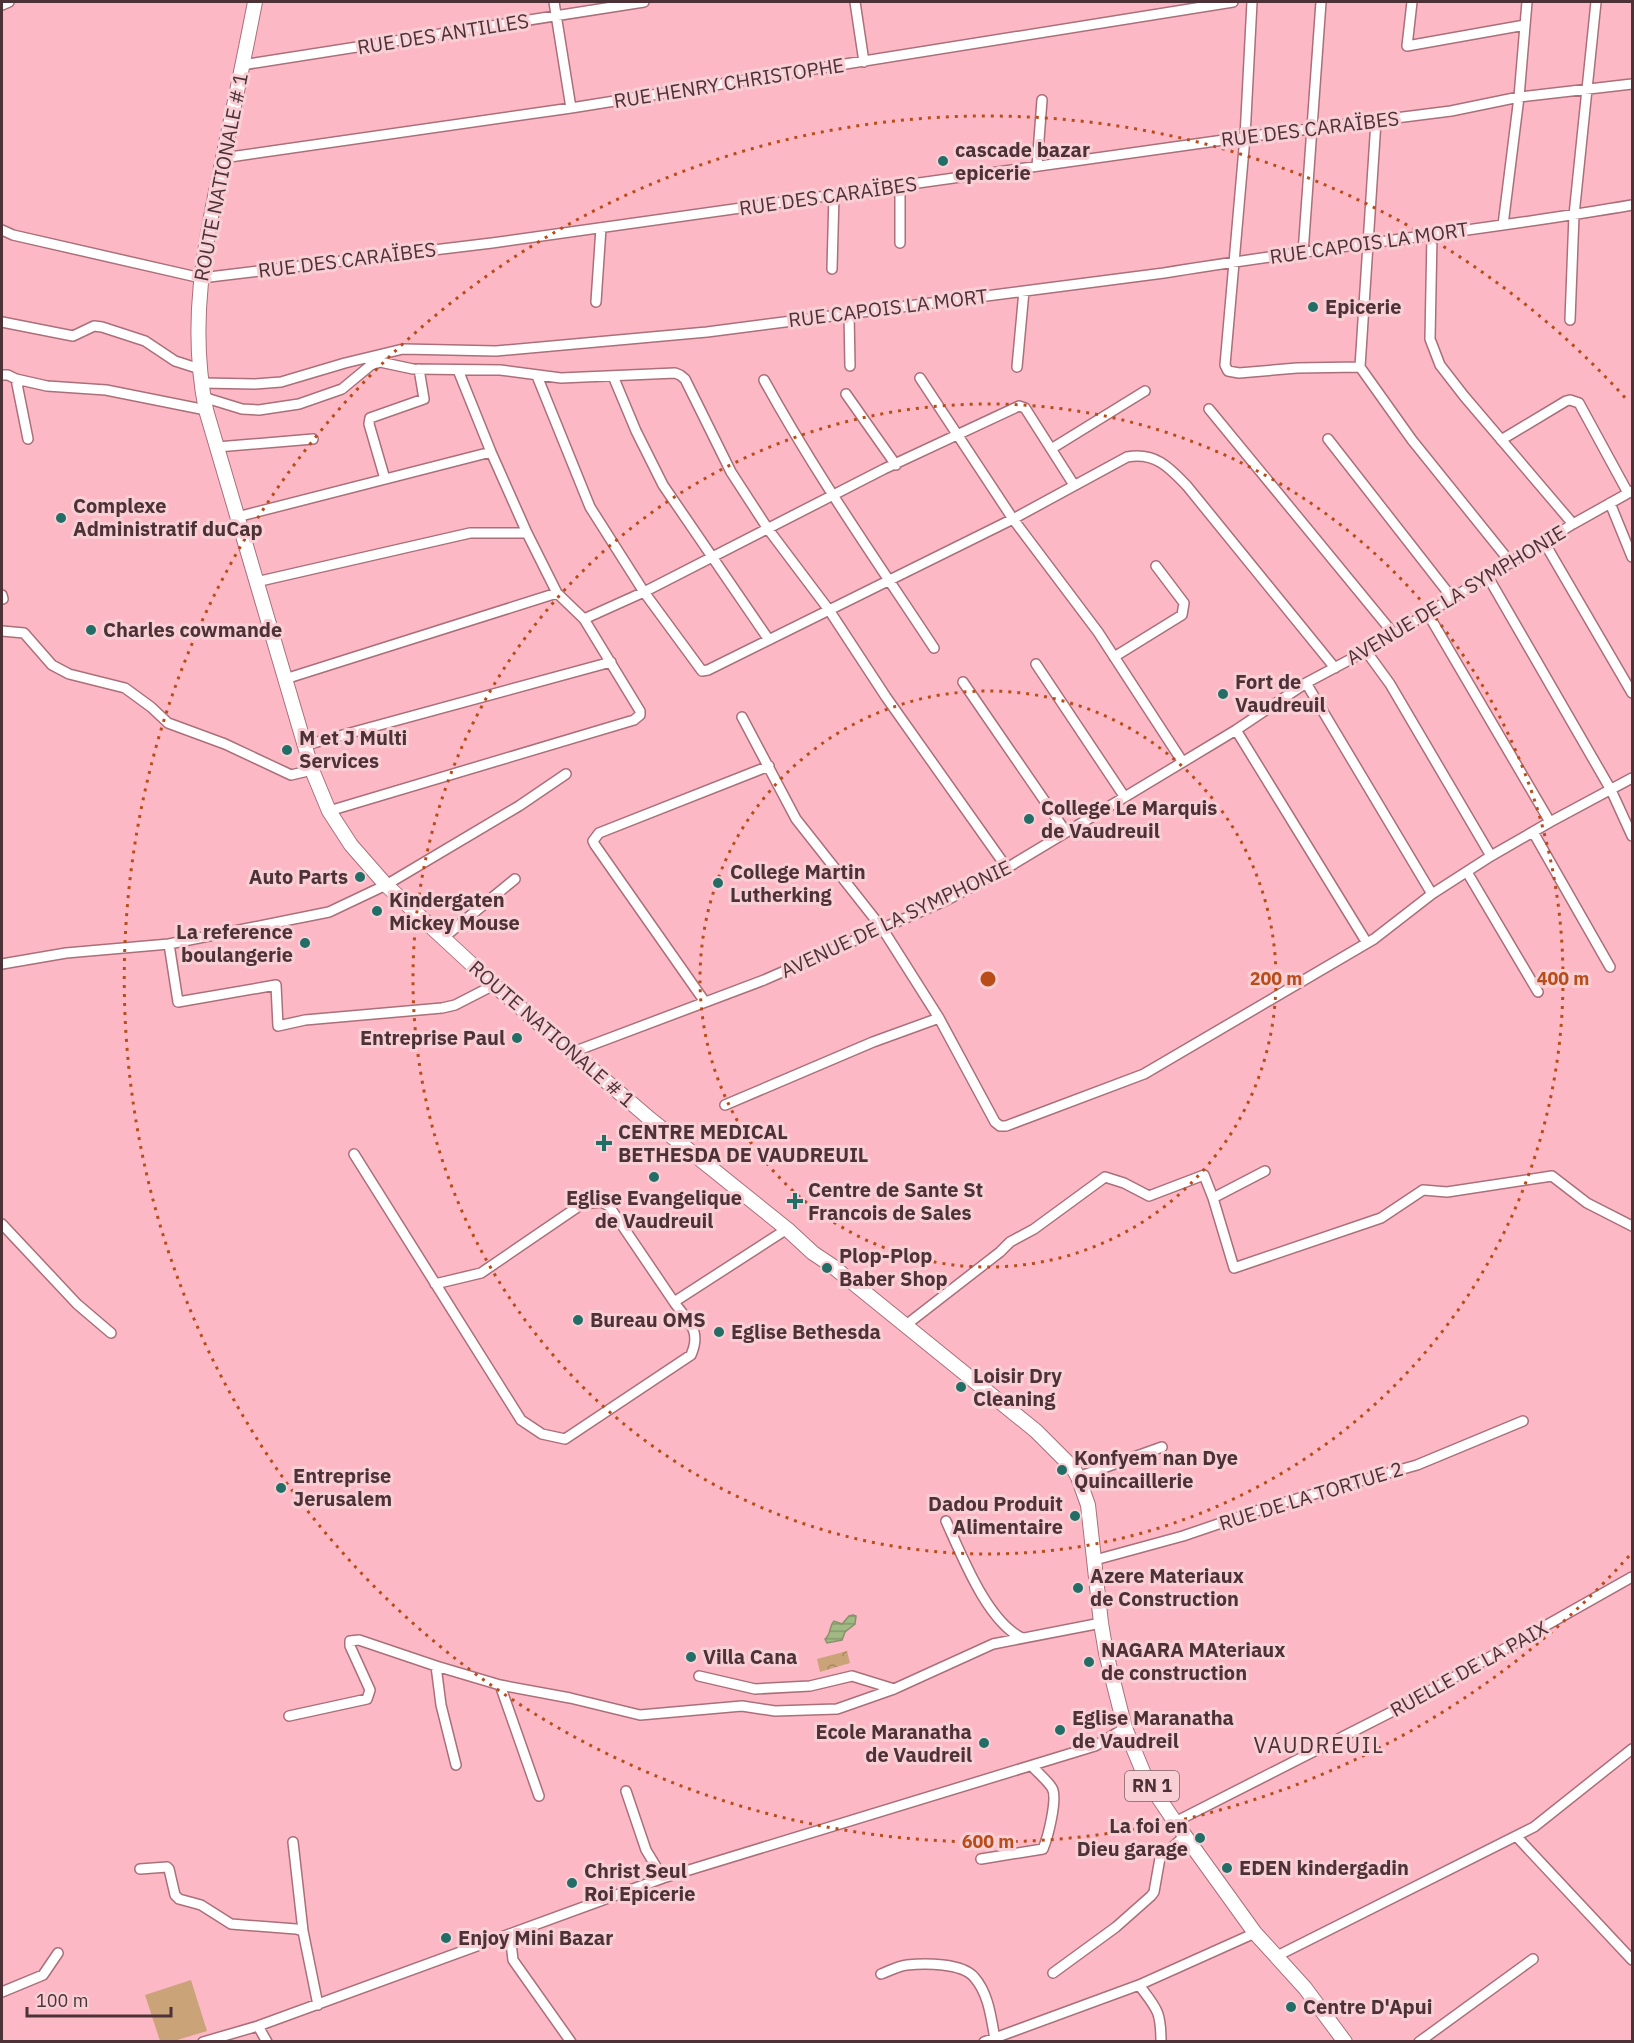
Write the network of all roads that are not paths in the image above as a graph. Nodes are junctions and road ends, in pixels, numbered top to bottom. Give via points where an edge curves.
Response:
1 (9, 2) edge
2 (255, 2) edge
3 (554, 2) edge
4 (645, 2) edge
5 (855, 2) edge
6 (1159, 2) edge
7 (1233, 2) edge
8 (1252, 2) edge
9 (1321, 2) edge
10 (1412, 2) edge
11 (1527, 2) edge
12 (1596, 2) edge
13 (2, 5) edge
14 (1160, 13) junction
15 (556, 16) junction
16 (1525, 25) junction
17 (864, 62) junction
18 (242, 65) junction
19 (1632, 84) edge
20 (1587, 90) junction
21 (1518, 97) junction
22 (1042, 100) dead end
23 (571, 108) junction
24 (1376, 121) junction
25 (1313, 129) junction
26 (1245, 137) junction
27 (224, 158) junction
28 (1037, 166) junction
29 (900, 185) junction
30 (834, 195) junction
31 (1632, 204) edge
32 (1574, 215) junction
33 (1503, 225) junction
34 (602, 228) junction
35 (2, 230) edge
36 (1432, 235) junction
37 (900, 243) dead end
38 (1368, 244) junction
39 (1303, 253) junction
40 (1233, 261) junction
41 (832, 269) dead end
42 (201, 278) junction
43 (1024, 291) junction
44 (596, 302) dead end
45 (849, 313) junction
46 (1570, 320) dead end
47 (2, 322) edge
48 (850, 366) dead end
49 (1017, 367) dead end
50 (1360, 367) junction
51 (419, 369) junction
52 (458, 370) junction
53 (2, 375) edge
54 (537, 376) junction
55 (613, 376) junction
56 (920, 378) dead end
57 (16, 379) junction
58 (765, 380) dead end
59 (203, 390) junction
60 (1145, 391) dead end
61 (846, 394) dead end
62 (1209, 409) dead end
63 (958, 434) junction
64 (28, 438) dead end
65 (313, 439) dead end
66 (1328, 439) dead end
67 (1501, 440) junction
68 (217, 447) junction
69 (1051, 449) junction
70 (491, 452) junction
71 (896, 465) junction
72 (385, 479) junction
73 (1074, 485) junction
74 (1630, 492) edge
75 (833, 495) junction
76 (1610, 503) junction
77 (237, 516) junction
78 (1013, 519) junction
79 (1573, 524) junction
80 (768, 529) junction
81 (527, 533) junction
82 (1544, 542) junction
83 (1632, 556) edge
84 (713, 557) junction
85 (1511, 563) junction
86 (1156, 566) dead end
87 (1488, 577) junction
88 (889, 580) junction
89 (256, 582) junction
90 (644, 592) junction
91 (557, 593) junction
92 (1453, 599) junction
93 (829, 610) junction
94 (1428, 614) junction
95 (584, 619) junction
96 (2, 632) edge
97 (1393, 633) junction
98 (769, 640) junction
99 (934, 648) dead end
100 (1366, 651) junction
101 (1114, 657) junction
102 (611, 662) junction
103 (1036, 664) dead end
104 (1335, 668) junction
105 (285, 679) junction
106 (963, 682) dead end
107 (1306, 682) junction
108 (1632, 693) edge
109 (742, 717) dead end
110 (1236, 730) junction
111 (306, 746) junction
112 (1182, 761) junction
113 (769, 766) junction
114 (312, 770) junction
115 (566, 774) dead end
116 (1632, 778) edge
117 (1611, 790) junction
118 (1124, 796) junction
119 (328, 811) junction
120 (1550, 822) junction
121 (1066, 832) junction
122 (1533, 832) junction
123 (1632, 836) edge
124 (1491, 856) junction
125 (1007, 868) junction
126 (1467, 872) junction
127 (515, 879) dead end
128 (386, 885) junction
129 (1432, 894) junction
130 (882, 928) junction
131 (443, 938) junction
132 (1367, 943) junction
133 (169, 944) junction
134 (2, 964) edge
135 (1610, 967) dead end
136 (494, 985) junction
137 (1538, 992) dead end
138 (705, 1002) junction
139 (939, 1018) junction
140 (573, 1052) junction
141 (724, 1105) dead end
142 (354, 1154) dead end
143 (1265, 1171) dead end
144 (1213, 1198) junction
145 (2, 1224) edge
146 (1632, 1226) edge
147 (787, 1229) junction
148 (435, 1284) junction
149 (674, 1302) junction
150 (906, 1325) junction
151 (111, 1333) dead end
152 (1523, 1421) dead end
153 (1162, 1447) dead end
154 (1078, 1477) junction
155 (946, 1521) dead end
156 (1095, 1560) junction
157 (1632, 1577) edge
158 (1101, 1623) junction
159 (1022, 1638) junction
160 (436, 1666) junction
161 (699, 1676) dead end
162 (500, 1685) junction
163 (894, 1689) junction
164 (288, 1716) dead end
165 (1125, 1728) junction
166 (1632, 1749) edge
167 (456, 1765) dead end
168 (1032, 1766) junction
169 (626, 1791) dead end
170 (539, 1796) dead end
171 (1175, 1822) junction
172 (1185, 1836) junction
173 (1516, 1836) junction
174 (293, 1842) dead end
175 (981, 1859) dead end
176 (140, 1869) dead end
177 (663, 1878) junction
178 (303, 1931) junction
179 (1255, 1933) junction
180 (510, 1934) junction
181 (58, 1953) dead end
182 (1275, 1957) junction
183 (1533, 1959) dead end
184 (1632, 1960) edge
185 (1053, 1973) dead end
186 (881, 1974) dead end
187 (1139, 1986) junction
188 (2, 1992) edge
189 (318, 2004) junction
190 (258, 2026) junction
191 (990, 2040) edge
192 (203, 2042) edge
193 (267, 2042) edge
194 (571, 2042) edge
195 (1161, 2042) edge
196 (1345, 2042) edge
197 (1419, 2042) edge

1 - 13 street
2 - 18 main road, ROUTE NATIONALE # 1 / RN 1
3 - 15 street
4 - 15 street, RUE DES ANTILLES
5 - 17 street
6 - 14 street
7 - 14 street, RUE HENRY CHRISTOPHE
8 - 26 street
9 - 25 street
10 - 16 street via 1407,46
11 - 16 street
12 - 20 street
14 - 17 street, RUE HENRY CHRISTOPHE
15 - 18 street, RUE DES ANTILLES
15 - 23 street
16 - 21 street
17 - 23 street, RUE HENRY CHRISTOPHE
18 - 27 main road, ROUTE NATIONALE # 1 / RN 1
19 - 20 street, RUE DES CARAÏBES
20 - 21 street, RUE DES CARAÏBES
20 - 32 street
21 - 24 street, RUE DES CARAÏBES
21 - 33 street
22 - 28 street
23 - 27 street, RUE HENRY CHRISTOPHE
24 - 25 street, RUE DES CARAÏBES
24 - 38 street
25 - 26 street, RUE DES CARAÏBES
25 - 39 street
26 - 28 street, RUE DES CARAÏBES
26 - 40 street
27 - 42 main road, ROUTE NATIONALE # 1 / RN 1
28 - 29 street, RUE DES CARAÏBES
29 - 30 street, RUE DES CARAÏBES
29 - 37 street
30 - 34 street, RUE DES CARAÏBES
30 - 41 street
31 - 32 street, RUE CAPOIS LA MORT
32 - 33 street, RUE CAPOIS LA MORT
32 - 46 street
33 - 36 street, RUE CAPOIS LA MORT
34 - 42 street, RUE DES CARAÏBES
34 - 44 street
35 - 42 street, RUE DES CARAÏBES
36 - 38 street, RUE CAPOIS LA MORT
36 - 67 street via 1430,339 1440,365
38 - 39 street, RUE CAPOIS LA MORT
38 - 50 street
39 - 40 street, RUE CAPOIS LA MORT
40 - 43 street, RUE CAPOIS LA MORT
40 - 50 street via 1225,365 1228,371
42 - 59 main road, ROUTE NATIONALE # 1 / RN 1 via 197,334
43 - 45 street, RUE CAPOIS LA MORT
43 - 49 street
45 - 48 street
45 - 59 street, RUE CAPOIS LA MORT via 707,332 496,351 403,349 281,382
47 - 59 street via 73,336 94,326 102,327 146,341 175,361
50 - 85 street via 1412,440
51 - 52 street
51 - 59 street via 380,362 342,389 318,399 259,410 242,409
51 - 72 street via 424,399 370,418
52 - 54 street via 500,370
52 - 70 street
53 - 57 street
54 - 55 street
54 - 90 street via 590,507
55 - 80 street via 675,373 685,379 731,472
55 - 84 street via 663,485
56 - 63 street
57 - 59 street via 47,386 106,390
57 - 64 street
58 - 75 street
59 - 68 main road, ROUTE NATIONALE # 1 / RN 1
60 - 69 street
61 - 71 street
62 - 97 street
63 - 69 street via 1022,406
63 - 71 street
63 - 78 street
65 - 68 street
66 - 92 street
67 - 74 street via 1566,401 1579,403
67 - 79 street
68 - 77 main road, ROUTE NATIONALE # 1 / RN 1
69 - 73 street
70 - 72 street
70 - 81 street
71 - 75 street
72 - 77 street
73 - 78 street
73 - 104 street via 1139,455 1147,455 1170,468
74 - 76 street, AVENUE DE LA SYMPHONIE
75 - 80 street
75 - 88 street
76 - 79 street, AVENUE DE LA SYMPHONIE
76 - 83 street
77 - 89 main road, ROUTE NATIONALE # 1 / RN 1
78 - 88 street
78 - 101 street
79 - 82 street, AVENUE DE LA SYMPHONIE
80 - 84 street
80 - 93 street
81 - 89 street via 470,532
81 - 91 street
82 - 85 street, AVENUE DE LA SYMPHONIE
82 - 108 street
84 - 90 street
84 - 98 street
85 - 87 street, AVENUE DE LA SYMPHONIE
86 - 101 street via 1184,603 1182,615
87 - 92 street, AVENUE DE LA SYMPHONIE
87 - 117 street
88 - 93 street
88 - 99 street
89 - 105 main road, ROUTE NATIONALE # 1 / RN 1
90 - 95 street
90 - 98 street via 702,671
91 - 95 street
91 - 105 street
92 - 94 street, AVENUE DE LA SYMPHONIE
93 - 98 street
93 - 125 street
94 - 97 street, AVENUE DE LA SYMPHONIE
94 - 120 street
95 - 102 street
96 - 114 street via 24,633 52,665 69,674 124,688 168,723 291,775
97 - 100 street, AVENUE DE LA SYMPHONIE
100 - 104 street, AVENUE DE LA SYMPHONIE
100 - 124 street via 1390,684
101 - 112 street
102 - 111 street
102 - 119 street via 640,711 638,718
103 - 118 street
104 - 107 street, AVENUE DE LA SYMPHONIE
105 - 111 main road, ROUTE NATIONALE # 1 / RN 1
106 - 121 street
107 - 110 street, AVENUE DE LA SYMPHONIE
107 - 129 street
109 - 113 street
110 - 112 street, AVENUE DE LA SYMPHONIE
110 - 132 street
111 - 114 main road, ROUTE NATIONALE # 1 / RN 1
112 - 118 street, AVENUE DE LA SYMPHONIE
113 - 130 street via 796,819
113 - 138 street via 599,833 593,841
114 - 119 main road, ROUTE NATIONALE # 1 / RN 1
115 - 128 street
116 - 117 street
117 - 120 street
117 - 123 street
118 - 121 street, AVENUE DE LA SYMPHONIE
119 - 128 main road, ROUTE NATIONALE # 1 / RN 1
120 - 122 street
121 - 125 street, AVENUE DE LA SYMPHONIE
122 - 124 street
122 - 135 street
124 - 126 street
125 - 130 street, AVENUE DE LA SYMPHONIE
126 - 129 street
126 - 137 street
127 - 131 street
128 - 131 main road, ROUTE NATIONALE # 1 / RN 1
128 - 133 street via 329,912
129 - 132 street
130 - 138 street, AVENUE DE LA SYMPHONIE
130 - 139 street
131 - 136 main road, ROUTE NATIONALE # 1 / RN 1
132 - 139 street via 1144,1074 1006,1126 995,1122
133 - 134 street via 66,953
133 - 136 street via 178,1002 276,986 278,1026 305,1020 442,1008
136 - 140 main road, ROUTE NATIONALE # 1 / RN 1
138 - 140 street, AVENUE DE LA SYMPHONIE
139 - 141 street
140 - 147 main road, ROUTE NATIONALE # 1 / RN 1
142 - 148 street
143 - 144 street
144 - 146 street via 1234,1268 1381,1218 1424,1190 1447,1192 1552,1176 1587,1203
144 - 150 street via 1204,1175 1149,1196 1105,1177 1010,1242
145 - 151 street via 77,1304
147 - 149 street
147 - 150 main road, ROUTE NATIONALE # 1 / RN 1
148 - 149 street via 481,1273 582,1204 602,1202 609,1206
148 - 149 street via 521,1420 542,1434 565,1438 691,1354 696,1333
150 - 154 main road, ROUTE NATIONALE # 1 / RN 1 via 1036,1431
152 - 156 street, RUE DE LA TORTUE 2 via 1418,1465
153 - 154 street
154 - 156 main road, ROUTE NATIONALE # 1 / RN 1 via 1088,1505
155 - 159 street via 975,1584 1010,1633
156 - 158 main road, ROUTE NATIONALE # 1 / RN 1
157 - 171 street, RUELLE DE LA PAIX via 1395,1711
158 - 159 street
158 - 165 main road, ROUTE NATIONALE # 1 / RN 1
159 - 163 street via 993,1644
160 - 162 street
160 - 164 street via 359,1640 350,1641 370,1690 367,1699
160 - 167 street
161 - 163 street via 755,1689 810,1686 852,1676
162 - 163 street via 640,1715 742,1706 775,1711 837,1709
162 - 170 street
165 - 168 street via 1095,1746
165 - 171 main road, ROUTE NATIONALE # 1 / RN 1 via 1146,1779
166 - 173 street via 1534,1827
168 - 175 street via 1055,1795 1043,1849
168 - 177 street
169 - 177 street via 646,1850
171 - 172 main road, ROUTE NATIONALE # 1 / RN 1
172 - 179 main road, ROUTE NATIONALE # 1 / RN 1
172 - 185 street via 1160,1858 1151,1896
173 - 182 street
173 - 184 street
174 - 178 street
176 - 178 street via 166,1867 178,1899 201,1905 231,1924
177 - 180 street
178 - 189 street
179 - 182 main road, ROUTE NATIONALE # 1 / RN 1
179 - 187 street
180 - 189 street
180 - 194 street via 513,1960
181 - 188 street via 43,1975
182 - 196 main road, ROUTE NATIONALE # 1 / RN 1 via 1305,1988
183 - 197 street
186 - 191 street via 905,1965 922,1964 955,1967 973,1976 984,1992
187 - 191 street
187 - 195 street via 1158,2010
189 - 190 street
190 - 192 street
190 - 193 street

